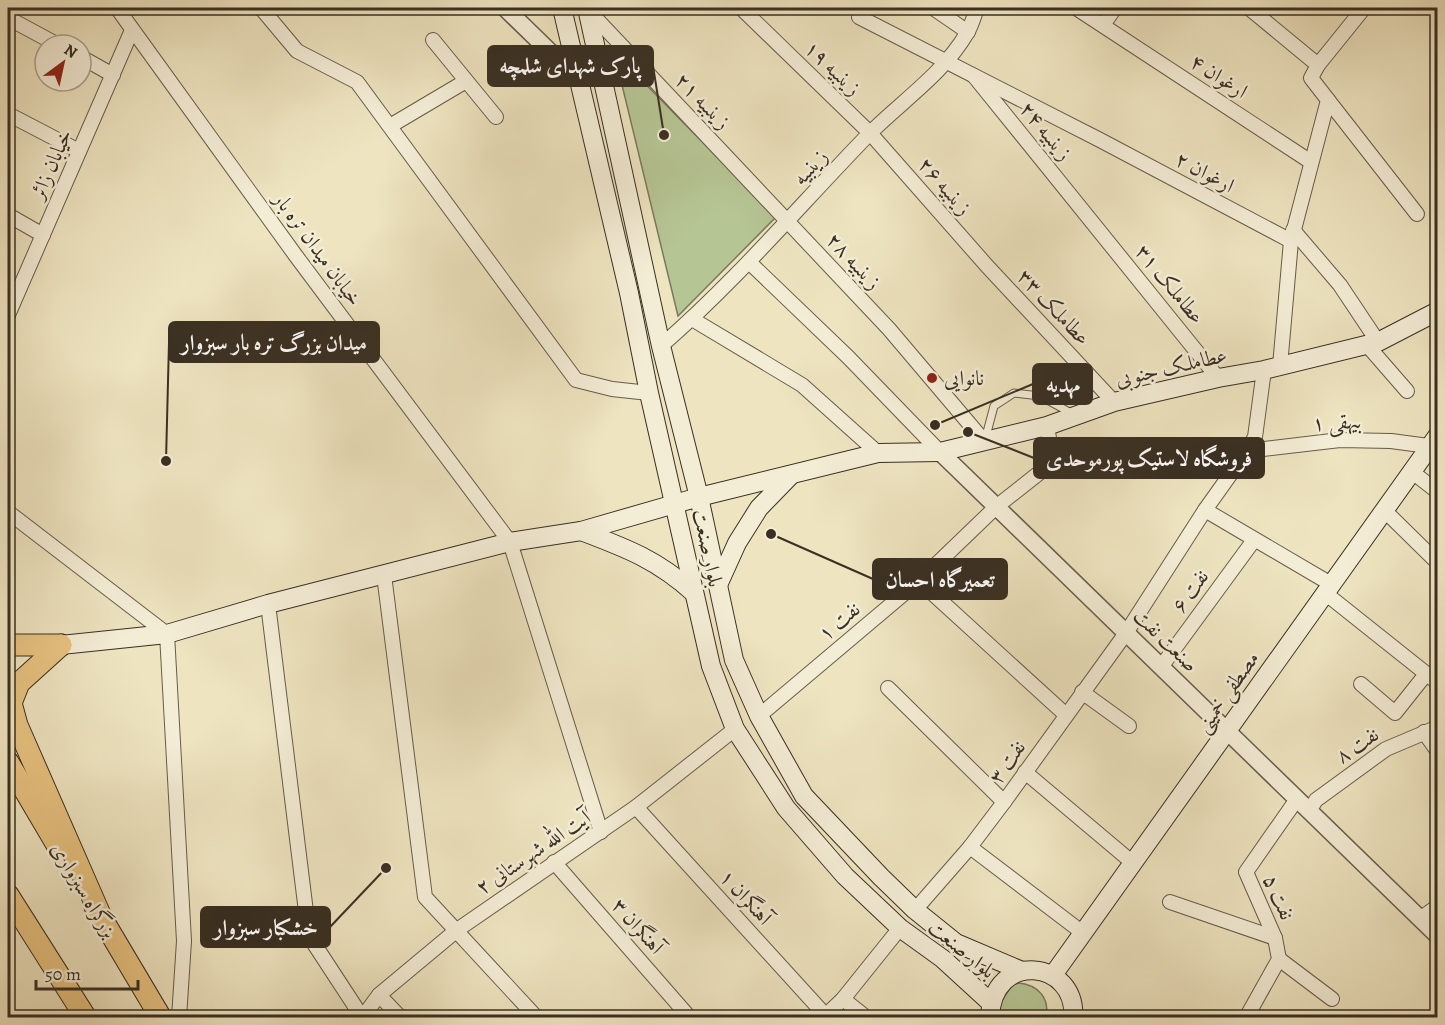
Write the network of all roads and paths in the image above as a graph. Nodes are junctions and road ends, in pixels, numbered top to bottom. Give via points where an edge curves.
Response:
1 (117, 8) edge
2 (261, 8) edge
3 (505, 8) edge
4 (562, 8) edge
5 (741, 8) edge
6 (933, 8) edge
7 (977, 8) edge
8 (1076, 8) edge
9 (1115, 8) edge
10 (1249, 8) edge
11 (1364, 8) edge
12 (587, 9) edge
13 (859, 17) dead end
14 (8, 18) edge
15 (1103, 25) junction
16 (132, 30) junction
17 (968, 32) junction
18 (36, 33) edge
19 (433, 40) dead end
20 (947, 62) junction
21 (93, 64) edge
22 (1318, 65) junction
23 (970, 72) junction
24 (113, 75) junction
25 (466, 81) junction
26 (581, 82) junction
27 (1328, 100) junction
28 (8, 114) edge
29 (496, 117) dead end
30 (390, 126) junction
31 (870, 133) junction
32 (79, 152) junction
33 (1311, 162) junction
34 (1417, 214) dead end
35 (8, 215) edge
36 (1089, 217) joint
37 (788, 221) junction
38 (43, 235) junction
39 (1292, 236) junction
40 (749, 262) junction
41 (987, 266) joint
42 (648, 289) junction
43 (629, 293) junction
44 (1437, 311) edge
45 (8, 315) edge
46 (692, 319) junction
47 (1372, 343) junction
48 (661, 346) junction
49 (1272, 368) junction
50 (1218, 378) junction
51 (1407, 391) dead end
52 (649, 393) junction
53 (1114, 402) junction
54 (1076, 416) junction
55 (1047, 426) junction
56 (984, 441) junction
57 (1435, 443) edge
58 (1247, 451) junction
59 (940, 452) junction
60 (878, 453) junction
61 (1053, 462) junction
62 (1411, 471) junction
63 (791, 475) junction
64 (1437, 492) edge
65 (699, 496) junction
66 (675, 504) junction
67 (996, 507) junction
68 (1205, 510) junction
69 (1384, 510) junction
70 (8, 512) edge
71 (581, 531) junction
72 (1254, 540) junction
73 (510, 542) junction
74 (1437, 563) edge
75 (384, 575) junction
76 (919, 581) junction
77 (717, 585) junction
78 (1328, 588) junction
79 (694, 593) junction
80 (268, 604) junction
81 (1126, 633) junction
82 (167, 634) junction
83 (8, 645) edge
84 (62, 645) junction
85 (734, 660) junction
86 (711, 666) junction
87 (1161, 667) junction
88 (1426, 674) junction
89 (1437, 683) edge
90 (1361, 684) dead end
91 (888, 688) dead end
92 (1082, 692) junction
93 (1066, 715) junction
94 (759, 716) junction
95 (1129, 726) dead end
96 (735, 729) junction
97 (1431, 729) edge
98 (1227, 731) junction
99 (1437, 752) edge
100 (8, 762) edge
101 (1025, 772) junction
102 (1005, 802) junction
103 (1303, 805) junction
104 (636, 807) junction
105 (601, 832) junction
106 (970, 847) junction
107 (554, 862) junction
108 (1133, 863) junction
109 (8, 895) edge
110 (1170, 902) dead end
111 (1437, 906) edge
112 (915, 910) junction
113 (102, 919) junction
114 (1420, 919) junction
115 (900, 928) junction
116 (457, 930) junction
117 (1083, 933) junction
118 (1437, 936) edge
119 (1275, 938) junction
120 (1279, 959) junction
121 (1022, 971) junction
122 (1053, 975) junction
123 (379, 995) junction
124 (843, 999) junction
125 (1332, 999) dead end
126 (990, 1010) edge
127 (1252, 1015) edge
128 (86, 1017) edge
129 (161, 1017) edge
130 (179, 1017) edge
131 (362, 1017) edge
132 (401, 1017) edge
133 (537, 1017) edge
134 (690, 1017) edge
135 (824, 1017) edge
136 (867, 1017) edge
137 (1074, 1017) edge

1 - 16 street, خیابان میدان تره بار
2 - 30 street via 297,51 357,82
3 - 26 street
4 - 26 main road, بلوار صنعت
5 - 31 street, زینبیه ۱۹
6 - 17 street
7 - 17 street, زینبیه
8 - 15 street, ارغوان ۴
9 - 15 street
10 - 22 street
11 - 22 street
12 - 37 street, زینبیه ۲۱
12 - 42 main road, بلوار صنعت
13 - 20 street, ارغوان ۲
14 - 18 street
15 - 33 street, ارغوان ۴
16 - 24 street, خیابان زائر
16 - 73 street, خیابان میدان تره بار
17 - 20 street, زینبیه
19 - 25 street
20 - 23 street, ارغوان ۲
20 - 31 street, زینبیه
21 - 24 street
22 - 27 street via 1311,78
23 - 36 street, زینبیه ۲۴
23 - 39 street, ارغوان ۲
24 - 32 street, خیابان زائر
25 - 29 street
25 - 30 street
26 - 43 main road, بلوار صنعت
27 - 33 street
27 - 34 street
28 - 32 street
30 - 52 street via 576,380
31 - 37 street, زینبیه
31 - 41 street, زینبیه ۲۶
32 - 38 street, خیابان زائر
33 - 39 street
35 - 38 street
36 - 50 street, عطاملک ۳۱
37 - 40 street, زینبیه
37 - 56 street, زینبیه ۲۸ via 889,329
38 - 45 street, خیابان زائر
39 - 47 street via 1340,285
39 - 49 street
40 - 46 street, زینبیه
40 - 59 street
41 - 53 street, عطاملک ۳۳
42 - 43 main road
42 - 48 main road, بلوار صنعت
43 - 52 main road, بلوار صنعت
44 - 47 main road, عطاملک جنوبی
46 - 48 street, زینبیه
46 - 60 street via 802,385
47 - 49 main road, عطاملک جنوبی
47 - 51 street
48 - 65 main road, بلوار صنعت
49 - 50 main road, عطاملک جنوبی
49 - 58 street, نفت ۳ via 1255,438
50 - 53 main road, عطاملک جنوبی
52 - 66 main road, بلوار صنعت
53 - 54 main road, عطاملک جنوبی
54 - 55 main road, عطاملک جنوبی
54 - 56 lane via 1040,396 1014,393 994,406
55 - 56 main road, عطاملک جنوبی
55 - 61 street
56 - 59 main road, عطاملک جنوبی
57 - 58 street, بیهقی ۱ via 1340,440
57 - 62 main road, مصطفی خمینی
58 - 61 street, بیهقی ۱ via 1173,466 1129,469
58 - 68 street, نفت ۳
59 - 60 main road, عطاملک جنوبی
59 - 67 street, صنعت نفت
60 - 63 main road, عطاملک جنوبی
61 - 67 street, نفت ۱
62 - 64 street
62 - 69 main road, مصطفی خمینی
63 - 65 main road, عطاملک جنوبی
63 - 77 main road via 759,508
65 - 66 main road, عطاملک جنوبی
65 - 77 main road, بلوار صنعت
66 - 71 main road, عطاملک جنوبی
66 - 79 main road, بلوار صنعت
67 - 76 street, نفت ۱
67 - 81 street, صنعت نفت
68 - 72 street
68 - 81 street, نفت ۳
69 - 74 street
69 - 78 main road, مصطفی خمینی
70 - 82 street
71 - 73 main road, عطاملک جنوبی
71 - 79 main road via 627,548 672,573
72 - 78 street
72 - 87 street, نفت ۶
73 - 75 main road, عطاملک جنوبی
73 - 105 street, خیابان میدان تره بار
75 - 80 main road, عطاملک جنوبی
75 - 116 street via 424,897
76 - 93 street
76 - 94 street, نفت ۱
77 - 85 main road, بلوار صنعت
78 - 88 street
78 - 98 main road, مصطفی خمینی
79 - 86 main road, بلوار صنعت
80 - 82 main road, عطاملک جنوبی
80 - 131 street via 309,936
81 - 87 street, صنعت نفت
81 - 92 street, نفت ۳
82 - 84 main road, عطاملک جنوبی
82 - 130 street via 184,941
83 - 84 highway
84 - 113 highway via 19,683 11,704
85 - 86 main road
85 - 94 main road, بلوار صنعت
86 - 96 main road, بلوار صنعت
87 - 98 street, صنعت نفت
88 - 89 street
88 - 90 street via 1395,713
91 - 102 street
92 - 93 street, نفت ۳
92 - 95 street
93 - 101 street, نفت ۳
94 - 112 main road, بلوار صنعت via 804,796
96 - 104 street, آیت الله شهرستانی ۲
96 - 115 main road, بلوار صنعت via 786,808 846,876
97 - 99 street
97 - 103 street, نفت ۸ via 1386,749 1316,800
98 - 103 street, صنعت نفت
98 - 108 main road, مصطفی خمینی
100 - 113 highway, بزرگراه سبزواری
101 - 102 street, نفت ۳
101 - 108 street
102 - 106 street, نفت ۳
103 - 114 street, صنعت نفت
103 - 119 street, نفت ۵ via 1246,872
104 - 105 street, آیت الله شهرستانی ۲
104 - 135 street, آهنگران ۱
105 - 107 street, آیت الله شهرستانی ۲
106 - 112 street, نفت ۳
106 - 117 street
107 - 116 street, آیت الله شهرستانی ۲
107 - 134 street, آهنگران ۳
108 - 117 main road, مصطفی خمینی
109 - 128 highway
110 - 119 street
111 - 114 street
112 - 121 main road, بلوار صنعت via 956,943
113 - 129 highway, بزرگراه سبزواری
114 - 118 street, صنعت نفت
115 - 124 street
115 - 126 main road, بلوار صنعت via 943,959
116 - 123 street, آیت الله شهرستانی ۲
116 - 133 street
117 - 122 main road, مصطفی خمینی
119 - 120 street, نفت ۵
120 - 125 street
120 - 127 street
121 - 122 main road, بلوار صنعت via 1038,970
121 - 126 main road via 997,988
122 - 137 main road via 1072,999
123 - 131 street, آیت الله شهرستانی ۲
123 - 132 street
124 - 135 street
124 - 136 street

